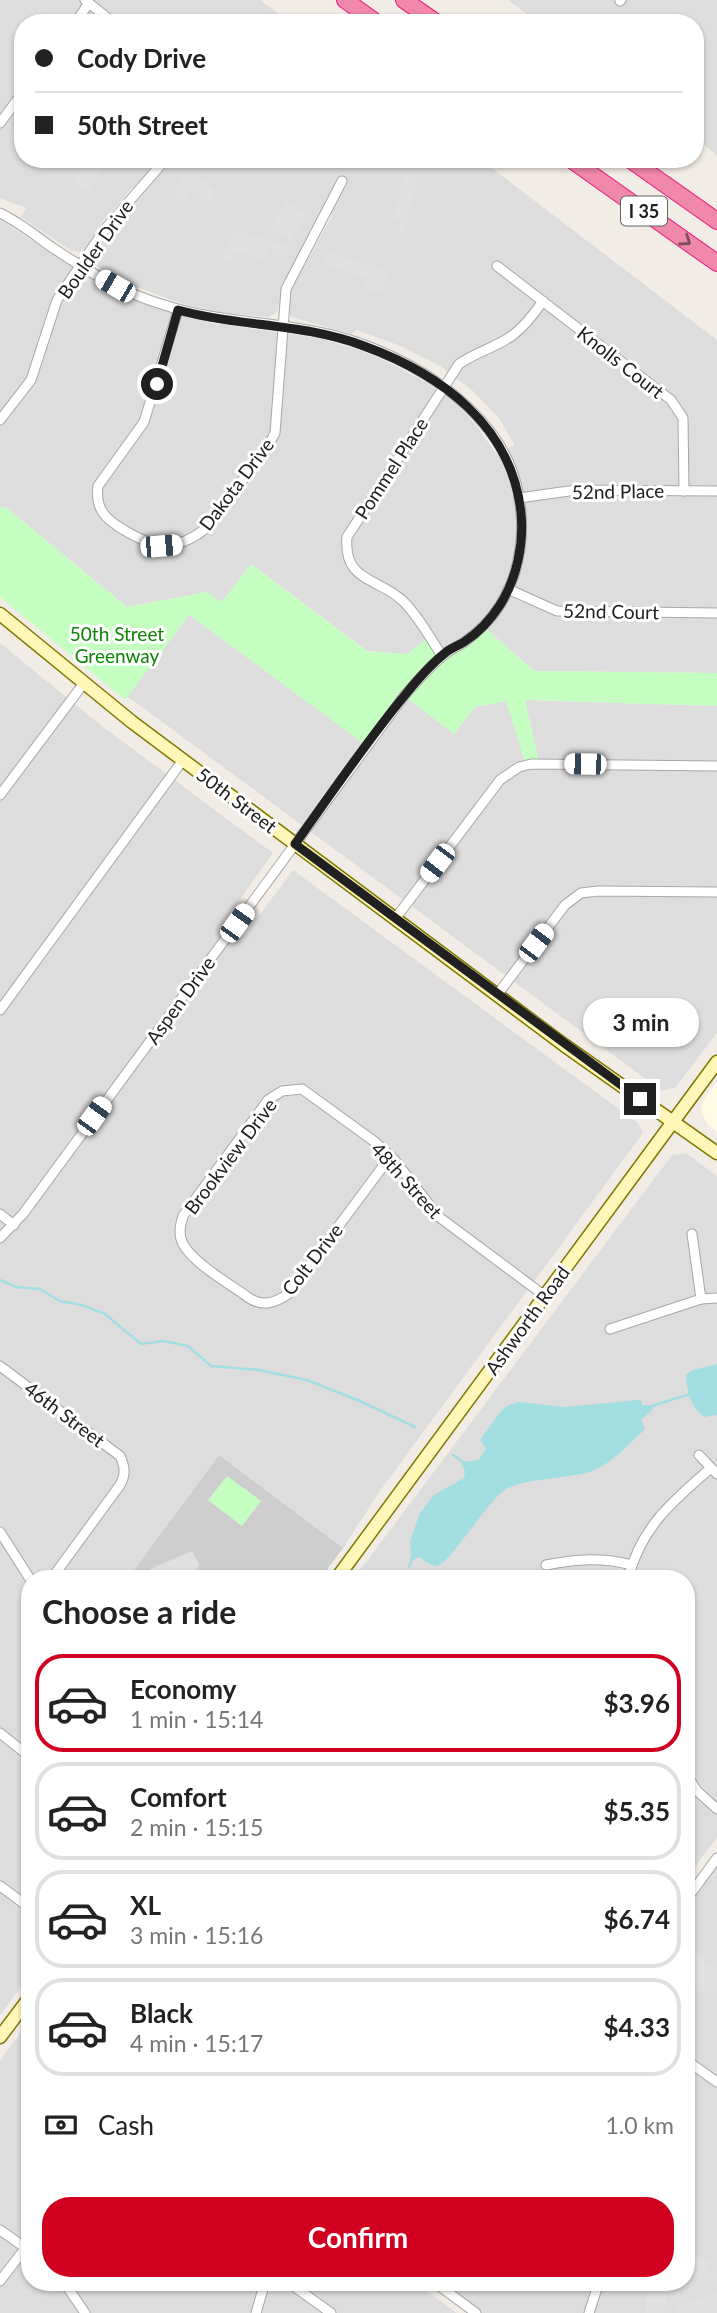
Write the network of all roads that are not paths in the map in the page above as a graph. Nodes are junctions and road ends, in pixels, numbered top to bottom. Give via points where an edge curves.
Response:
1 (345, 0) edge
2 (404, 0) edge
3 (87, 2) edge
4 (102, 14) edge
5 (364, 14) edge
6 (424, 14) edge
7 (14, 104) edge
8 (0, 123) edge
9 (158, 168) edge
10 (583, 168) edge
11 (642, 168) edge
12 (342, 181) dead end
13 (0, 213) edge
14 (717, 221) edge
15 (717, 263) edge
16 (80, 266) junction
17 (497, 266) dead end
18 (543, 301) junction
19 (178, 310) junction
20 (282, 326) junction
21 (443, 388) junction
22 (0, 420) edge
23 (684, 491) junction
24 (717, 491) edge
25 (519, 498) junction
26 (508, 589) junction
27 (717, 613) edge
28 (0, 614) edge
29 (442, 656) junction
30 (84, 683) junction
31 (183, 760) junction
32 (717, 766) edge
33 (0, 796) edge
34 (295, 844) junction
35 (717, 892) edge
36 (395, 919) junction
37 (497, 995) junction
38 (0, 1010) edge
39 (717, 1062) edge
40 (302, 1089) joint
41 (673, 1122) junction
42 (717, 1153) edge
43 (393, 1158) junction
44 (0, 1214) edge
45 (14, 1225) junction
46 (692, 1234) dead end
47 (0, 1238) edge
48 (183, 1244) joint
49 (545, 1296) junction
50 (717, 1298) edge
51 (701, 1299) junction
52 (610, 1329) dead end
53 (0, 1366) edge
54 (699, 1455) dead end
55 (714, 1471) edge
56 (0, 1532) edge
57 (546, 1565) dead end
58 (632, 1565) junction
59 (24, 1570) edge
60 (58, 1570) edge
61 (343, 1570) edge
62 (630, 1570) edge
63 (0, 1733) edge
64 (21, 1750) edge
65 (695, 1788) edge
66 (717, 1809) edge
67 (717, 1858) edge
68 (0, 1886) edge
69 (695, 1888) edge
70 (21, 1901) edge
71 (21, 2009) edge
72 (0, 2037) edge
73 (695, 2066) edge
74 (717, 2082) edge
75 (0, 2230) edge
76 (21, 2243) edge
77 (21, 2256) edge
78 (0, 2281) edge
79 (70, 2291) edge
80 (262, 2291) edge
81 (300, 2291) edge
82 (446, 2291) edge
83 (596, 2291) edge
84 (85, 2313) edge
85 (256, 2313) edge
86 (331, 2313) edge
87 (476, 2313) edge
88 (589, 2313) edge

1 - 5 highway
2 - 6 highway
3 - 4 street
7 - 8 street
9 - 16 street, Boulder Drive via 105,229
10 -> 15 highway, I 35
11 - 14 highway, I 35
12 - 20 street, Dakota Drive via 286,289
13 - 16 street, Aspen Drive
16 - 19 street, Aspen Drive via 136,296
16 - 22 street, Boulder Drive via 57,300 31,380
17 - 18 street, Knolls Court
18 - 21 street, Pommel Place via 512,336 459,364
18 - 23 street, Knolls Court via 680,411
19 - 20 street, Aspen Drive
19 - 20 street, Dakota Drive via 144,422 98,486 99,506 109,521 143,542 161,546 196,537 267,448 275,433
20 - 21 street, Aspen Drive via 362,345
21 - 25 street, Aspen Drive via 470,408 492,433 510,465
21 - 29 street, Pommel Place via 353,526 346,551 357,573 407,605
23 - 24 street, 52nd Place
23 - 25 street, 52nd Place via 576,490
25 - 26 street, Aspen Drive via 521,542
26 - 27 street, 52nd Court via 557,611
26 - 29 street, Aspen Drive via 483,626
28 - 30 main road, 50th Street
29 - 34 street, Aspen Drive via 404,696
30 - 31 main road, 50th Street
30 - 33 street
31 - 34 main road, 50th Street
31 - 38 street
32 - 36 street via 519,766 500,780
34 - 36 main road, 50th Street
34 - 45 street, Aspen Drive
35 - 37 street via 581,893 565,905
36 - 37 main road, 50th Street
37 - 41 main road, 50th Street
39 - 41 main road, Ashworth Road
40 - 43 street, 48th Street
40 - 48 street, Brookview Drive via 282,1091 268,1100 183,1216
41 - 42 main road, 50th Street
41 - 49 main road, Ashworth Road
43 - 48 street, Colt Drive via 288,1294 274,1302 249,1298 197,1260
43 - 49 street, 48th Street via 439,1217
44 - 45 street
45 - 47 street, Aspen Drive
46 - 51 street
49 - 61 main road, Ashworth Road
50 - 51 street
51 - 52 street
53 - 60 street, 46th Street via 120,1456 125,1466 120,1485
54 - 55 street
55 - 58 street via 658,1516
56 - 59 street
57 - 58 street via 587,1558
58 - 62 street
63 - 64 street
65 - 66 street
67 - 69 street
68 - 70 street
71 - 72 main road
73 - 74 street
75 - 76 street
77 - 78 street
79 - 84 street
80 - 85 street
81 - 86 street
82 - 87 street
83 - 88 street

